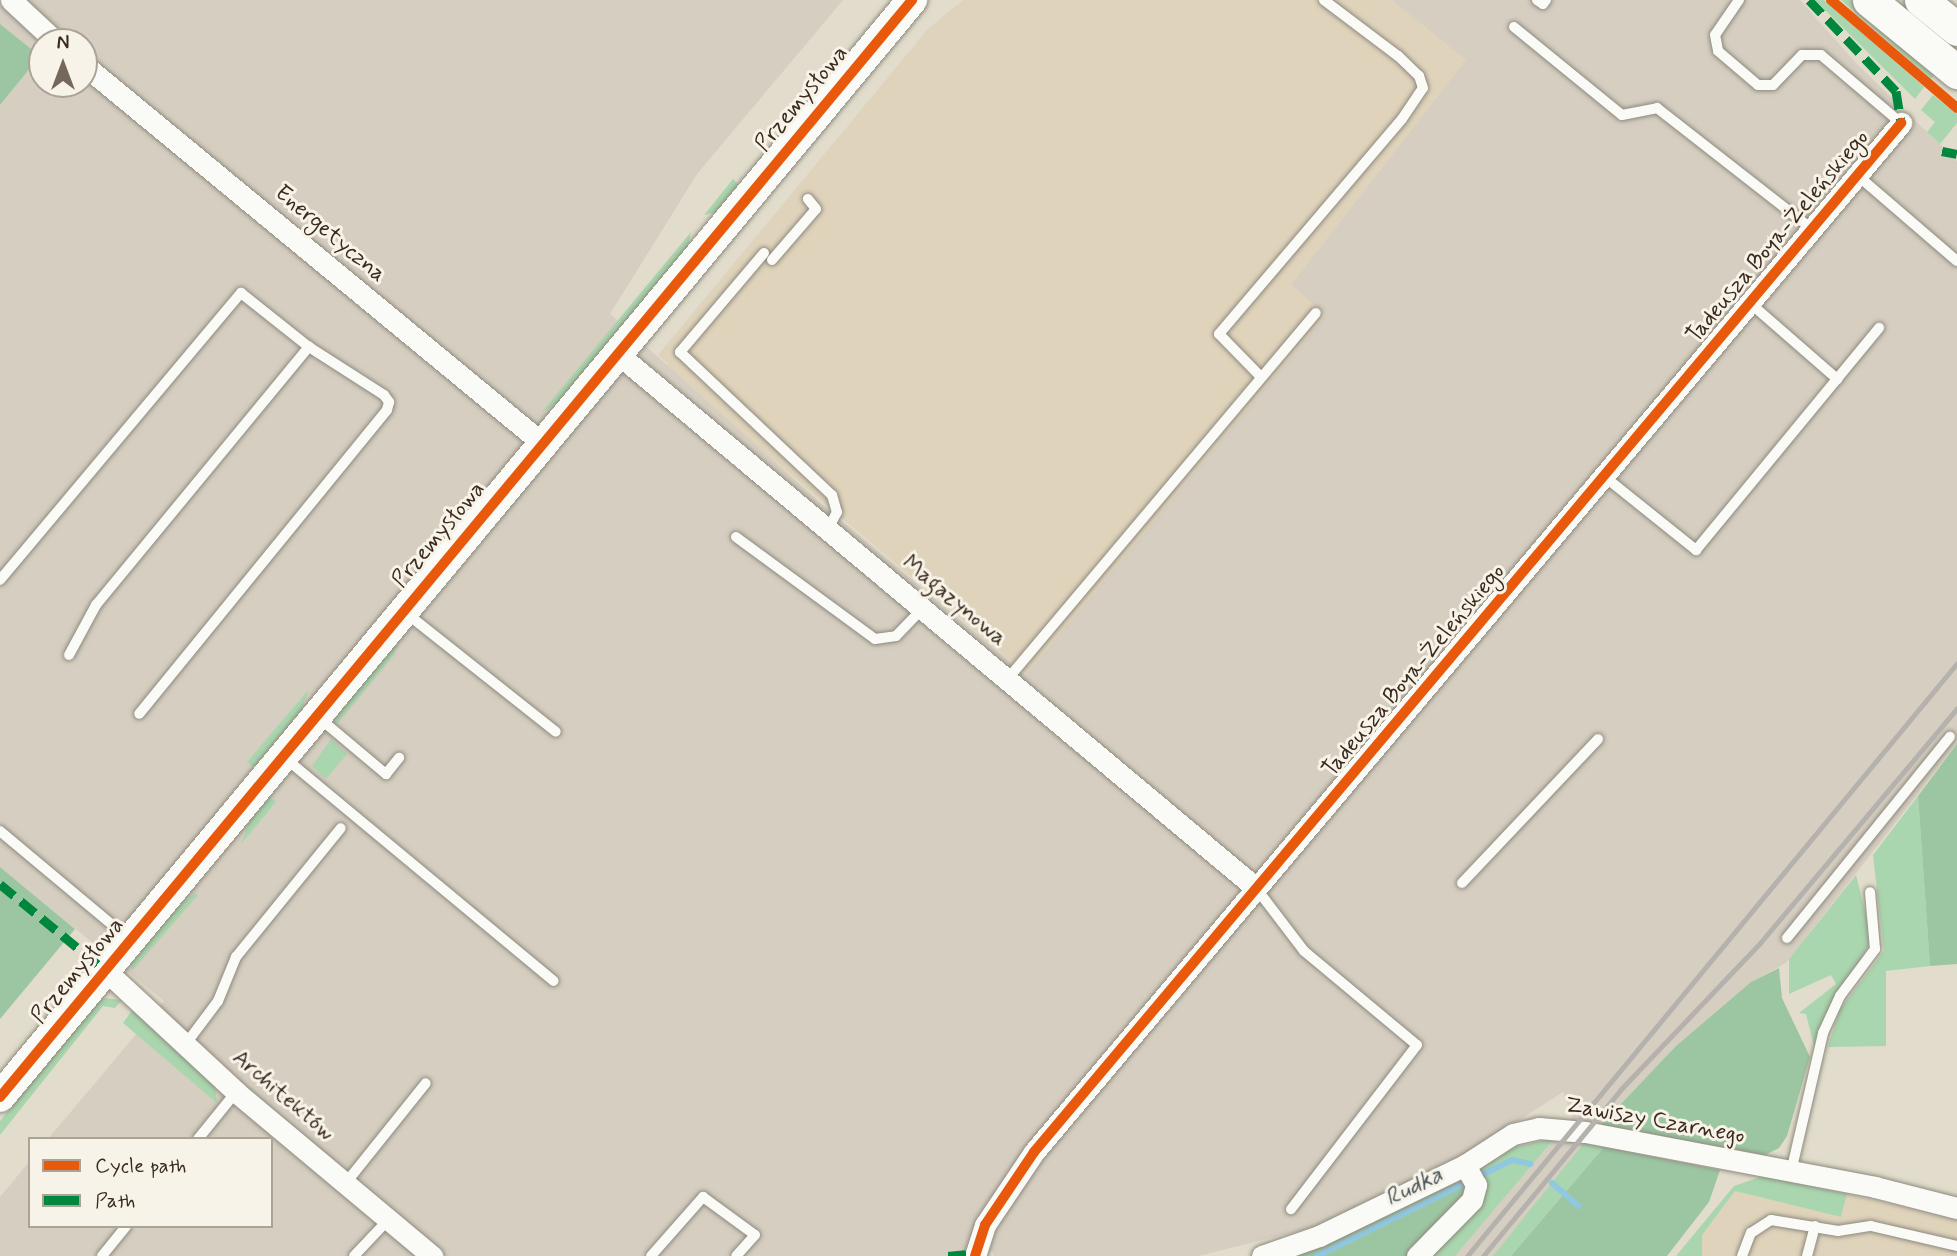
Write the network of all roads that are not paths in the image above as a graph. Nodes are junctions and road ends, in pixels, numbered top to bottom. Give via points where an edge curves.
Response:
1 (11, 0) edge
2 (912, 0) edge
3 (1324, 0) edge
4 (1537, 0) edge
5 (1546, 0) edge
6 (1739, 0) edge
7 (1869, 0) edge
8 (1921, 0) edge
9 (1514, 27) dead end
10 (41, 28) edge
11 (1957, 29) edge
12 (1957, 72) edge
13 (98, 77) edge
14 (1901, 123) joint
15 (1857, 175) junction
16 (808, 199) dead end
17 (1812, 229) junction
18 (1957, 261) edge
19 (1750, 303) junction
20 (1316, 313) dead end
21 (1878, 328) dead end
22 (309, 347) junction
23 (618, 354) junction
24 (1261, 377) junction
25 (1836, 379) junction
26 (542, 443) junction
27 (1605, 477) junction
28 (828, 529) junction
29 (736, 537) dead end
30 (0, 580) edge
31 (922, 609) junction
32 (403, 611) junction
33 (69, 655) dead end
34 (1006, 681) junction
35 (139, 714) dead end
36 (316, 716) junction
37 (556, 732) dead end
38 (1950, 737) dead end
39 (1598, 738) dead end
40 (283, 756) junction
41 (399, 758) dead end
42 (341, 828) dead end
43 (0, 831) edge
44 (1462, 883) dead end
45 (1256, 888) junction
46 (1870, 892) dead end
47 (1787, 938) dead end
48 (131, 940) junction
49 (106, 971) junction
50 (554, 981) dead end
51 (185, 1045) junction
52 (426, 1083) dead end
53 (236, 1092) junction
54 (0, 1097) edge
55 (200, 1137) edge
56 (1791, 1172) junction
57 (1469, 1173) junction
58 (345, 1184) junction
59 (1957, 1208) edge
60 (1291, 1209) dead end
61 (388, 1220) junction
62 (1815, 1226) junction
63 (125, 1228) edge
64 (1957, 1246) edge
65 (102, 1256) edge
66 (354, 1256) edge
67 (432, 1256) edge
68 (651, 1256) edge
69 (736, 1256) edge
70 (975, 1256) edge
71 (1262, 1256) edge
72 (1417, 1256) edge
73 (1742, 1256) edge
74 (1807, 1256) edge

1 - 10 street
2 - 23 street, Przemysłowa
3 - 24 lane via 1398,56 1419,76 1423,88 1402,120 1219,334
4 - 5 lane via 1542,4
6 - 14 lane via 1714,35 1718,51 1758,85 1773,85 1802,55 1821,55
7 - 12 main road
8 - 11 main road
9 - 17 lane via 1622,115 1657,108
13 - 26 street, Energetyczna
14 - 15 street, Tadeusza Boya-Żeleńskiego
15 - 17 street, Tadeusza Boya-Żeleńskiego
15 - 18 lane
16 - 28 lane via 816,209 813,215 768,256 680,352 832,495 837,512
17 - 19 street, Tadeusza Boya-Żeleńskiego
19 - 25 lane
19 - 27 street, Tadeusza Boya-Żeleńskiego
20 - 24 lane
21 - 25 lane
22 - 30 lane via 242,293
22 - 33 lane via 96,605
22 - 35 lane via 384,395 389,402 387,410
23 - 26 street, Przemysłowa
23 - 28 street, Magazynowa
24 - 34 lane
25 - 27 lane via 1696,550
26 - 32 street, Przemysłowa
27 - 45 street, Tadeusza Boya-Żeleńskiego
28 - 31 street, Magazynowa
29 - 31 lane via 875,639 896,636
31 - 34 street, Magazynowa
32 - 36 street, Przemysłowa
32 - 37 lane
34 - 45 street, Magazynowa
36 - 40 street, Przemysłowa
36 - 41 lane via 386,774
38 - 47 lane
39 - 44 lane
40 - 48 street, Przemysłowa
40 - 50 lane
42 - 51 lane via 236,957 218,1001
43 - 48 lane
45 - 60 lane via 1304,951 1417,1045
45 - 70 street, Tadeusza Boya-Żeleńskiego via 1034,1152 981,1233
46 - 56 lane via 1875,948 1840,996 1824,1033
48 - 49 street, Przemysłowa
49 - 51 street, Architektów
49 - 54 street, Przemysłowa
51 - 53 street, Architektów
52 - 58 lane
53 - 55 lane
53 - 58 street, Architektów
56 - 57 street, Zawiszy Czarnego via 1585,1132 1539,1128 1513,1134
56 - 59 street, Zawiszy Czarnego
57 - 71 street via 1320,1237
57 - 72 street, Zawiszy Czarnego via 1465,1210
58 - 61 street, Architektów
61 - 66 lane
61 - 67 street, Architektów
62 - 64 lane via 1838,1231 1871,1226
62 - 73 lane via 1784,1220 1758,1225
62 - 74 lane
63 - 65 lane
68 - 69 lane via 703,1196 755,1235

